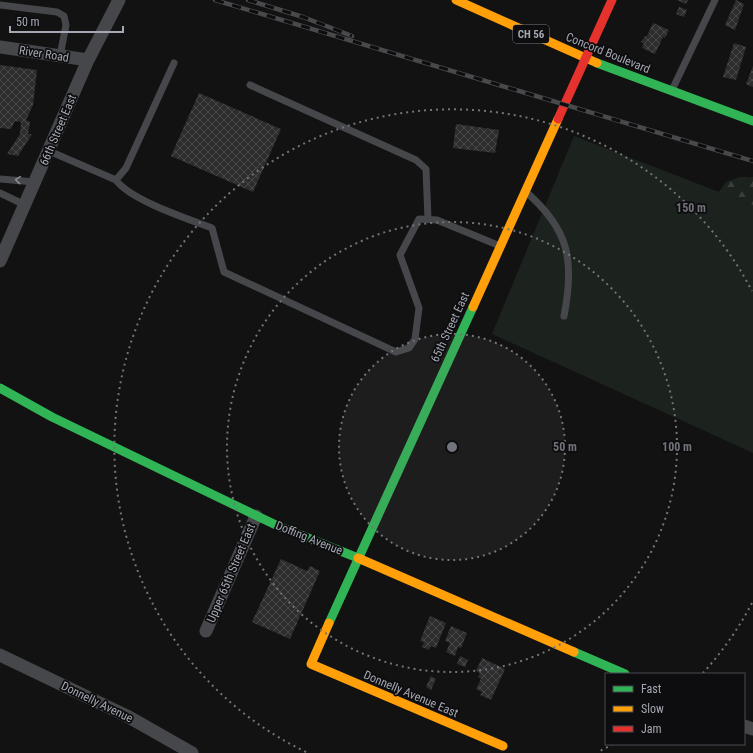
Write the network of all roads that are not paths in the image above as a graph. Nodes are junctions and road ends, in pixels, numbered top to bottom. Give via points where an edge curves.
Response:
1 (118, 0) edge
2 (456, 0) edge
3 (612, 0) edge
4 (715, 0) edge
5 (0, 5) edge
6 (0, 47) edge
7 (60, 56) junction
8 (584, 58) junction
9 (88, 60) junction
10 (174, 63) dead end
11 (250, 85) dead end
12 (672, 92) junction
13 (753, 121) edge
14 (48, 150) junction
15 (0, 179) edge
16 (116, 180) junction
17 (35, 182) junction
18 (525, 191) junction
19 (0, 193) edge
20 (25, 205) junction
21 (428, 219) junction
22 (500, 246) junction
23 (0, 261) edge
24 (564, 316) dead end
25 (0, 388) edge
26 (256, 516) junction
27 (358, 558) junction
28 (206, 631) dead end
29 (0, 655) edge
30 (311, 664) joint
31 (623, 673) edge
32 (503, 746) dead end
33 (192, 753) edge

1 - 9 street, 66th Street East
2 - 8 street, Concord Boulevard / CH 56
3 - 8 street, 65th Street East
4 - 12 lane
5 - 7 lane via 57,12 64,16 66,25
6 - 7 street, River Road
7 - 9 street, River Road
8 - 12 street, Concord Boulevard / CH 56
8 - 18 street, 65th Street East
9 - 14 street, 66th Street East
10 - 16 lane via 126,168
11 - 21 lane via 416,160 426,169
12 - 13 street, Concord Boulevard / CH 56
14 - 16 lane
14 - 17 street, 66th Street East
17 -> 15 lane
16 - 21 lane via 121,187 145,201 212,228 224,272 396,352 409,348 415,340 419,308 400,255 418,219
17 - 20 street, 66th Street East
18 - 22 street, 65th Street East
18 - 24 lane via 543,206 562,234 570,275
19 - 20 lane
20 - 23 street, 66th Street East
21 - 22 lane via 437,220
22 - 27 street, 65th Street East
25 - 26 street, Doffing Avenue via 52,417
26 - 27 street, Doffing Avenue
26 - 28 street, Upper 65th Street East
27 - 30 street, 65th Street East
27 - 31 street, Doffing Avenue
29 - 33 street, Donnelly Avenue via 128,716
30 - 32 street, Donnelly Avenue East

